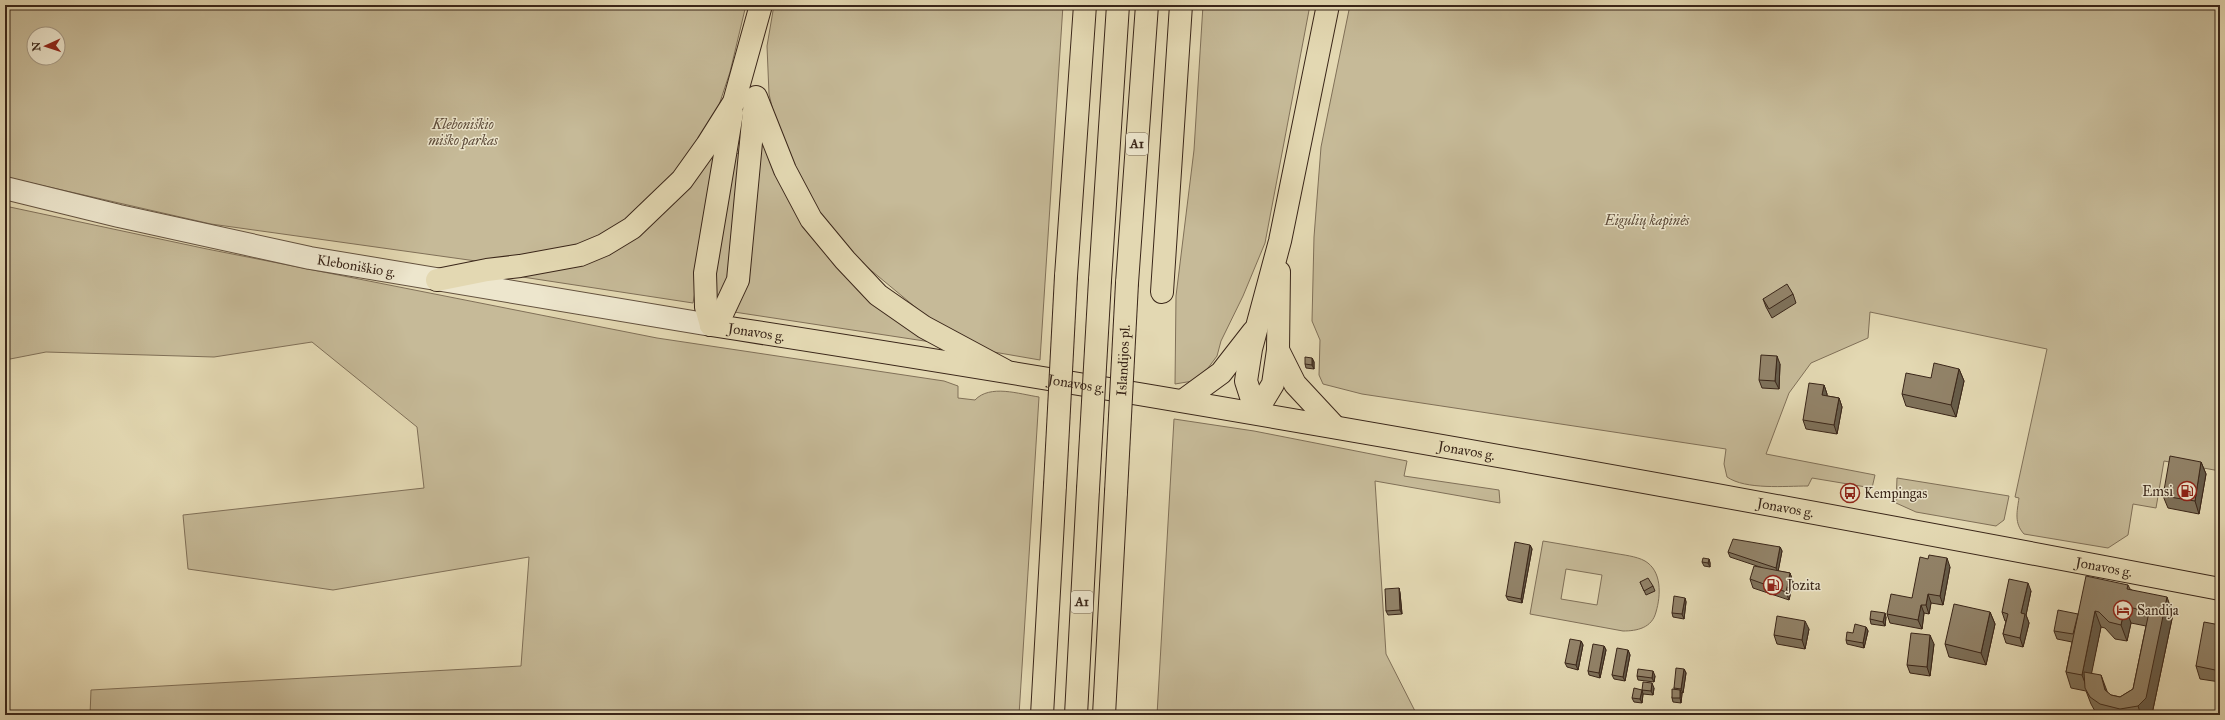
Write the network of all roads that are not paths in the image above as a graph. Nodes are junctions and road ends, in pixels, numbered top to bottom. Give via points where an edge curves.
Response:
1 (761, 5) edge
2 (1085, 5) edge
3 (1118, 5) edge
4 (1147, 5) edge
5 (1180, 5) edge
6 (1328, 5) edge
7 (754, 35) junction
8 (756, 97) junction
9 (734, 102) junction
10 (5, 188) edge
11 (1280, 241) junction
12 (437, 280) junction
13 (1162, 292) dead end
14 (711, 325) junction
15 (1255, 330) junction
16 (1278, 350) junction
17 (1004, 370) junction
18 (1184, 400) junction
19 (1256, 412) junction
20 (1335, 427) junction
21 (2220, 588) edge
22 (1042, 715) edge
23 (1076, 715) edge
24 (1104, 715) edge

1 - 7 main road
2 - 22 main road, bridge via 1066,276
3 - 23 main road, Islandijos pl. / A1, bridge
4 - 24 main road, Islandijos pl. / A1, bridge via 1127,283
5 - 13 main road
6 - 11 main road
7 - 8 main road
7 - 9 main road
8 - 14 main road via 738,280 723,312
8 - 17 main road via 785,170 810,219 845,260 878,295 924,327
9 - 12 main road via 682,180 632,228 604,245 580,255
9 - 14 main road via 705,273 706,307
10 - 12 street, Kleboniškio g. via 303,257
11 - 15 main road
11 - 16 main road
12 - 14 street, Kleboniškio g.
14 - 17 main road, Jonavos g.
15 - 18 main road via 1221,373
15 - 19 main road via 1246,381
16 - 19 main road via 1273,384
16 - 20 main road via 1295,384
17 - 18 main road, Jonavos g.
18 - 19 main road, Jonavos g.
19 - 20 main road, Jonavos g.
20 - 21 main road, Jonavos g.

